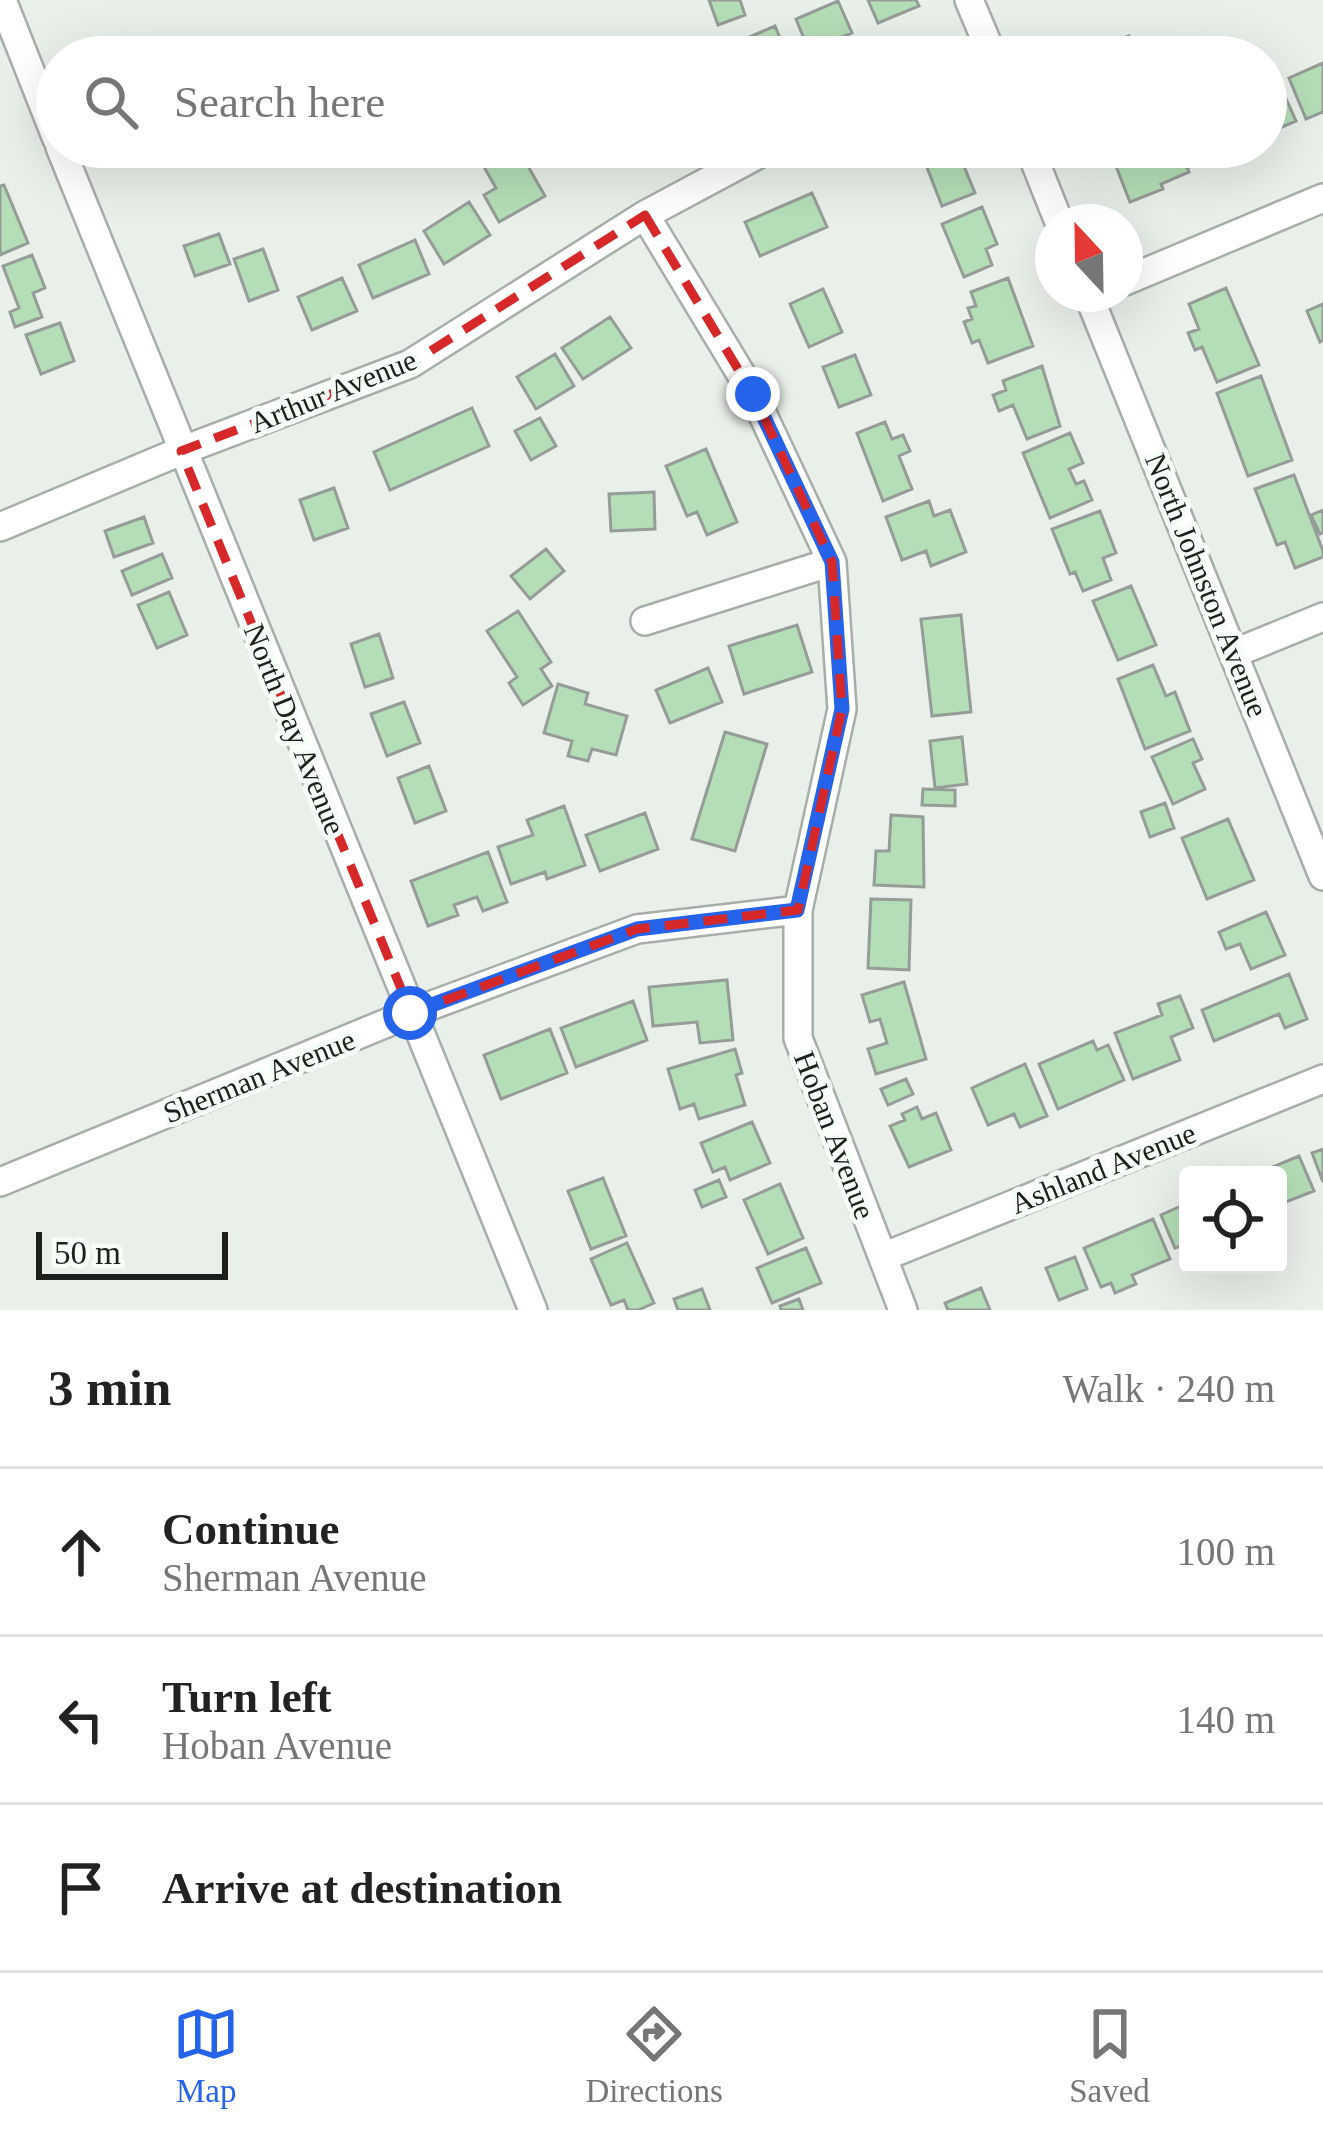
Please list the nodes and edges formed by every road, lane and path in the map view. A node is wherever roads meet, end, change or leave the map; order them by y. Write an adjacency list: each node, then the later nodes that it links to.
1 (2, 0): 4 (street, North Day Avenue)
2 (969, 0): 3 (street)
3 (980, 36)
4 (36, 85)
5 (69, 168): 13 (street, North Day Avenue)
6 (733, 168): 10 (street, Arthur Avenue)
7 (1037, 168): 9 (street)
8 (1323, 198): 11 (street)
9 (1052, 204)
10 (645, 215): 13 (street, Arthur Avenue); 15 (street, Hoban Avenue)
11 (1143, 273)
12 (1097, 312): 18 (street, North Johnston Avenue)
13 (182, 452): 14 (street, Arthur Avenue); 21 (street, North Day Avenue)
14 (0, 527)
15 (832, 562): 17 (street); 20 (street, Hoban Avenue)
16 (1323, 617): 18 (street)
17 (645, 621)
18 (1235, 653): 19 (street, North Johnston Avenue)
19 (1323, 876)
20 (797, 910): 21 (street, Sherman Avenue); 24 (street, Hoban Avenue)
21 (410, 1013): 23 (street, Sherman Avenue); 25 (street, North Day Avenue)
22 (1323, 1079): 24 (street, Ashland Avenue)
23 (0, 1182)
24 (883, 1257): 26 (street, Hoban Avenue)
25 (533, 1310)
26 (903, 1310)

